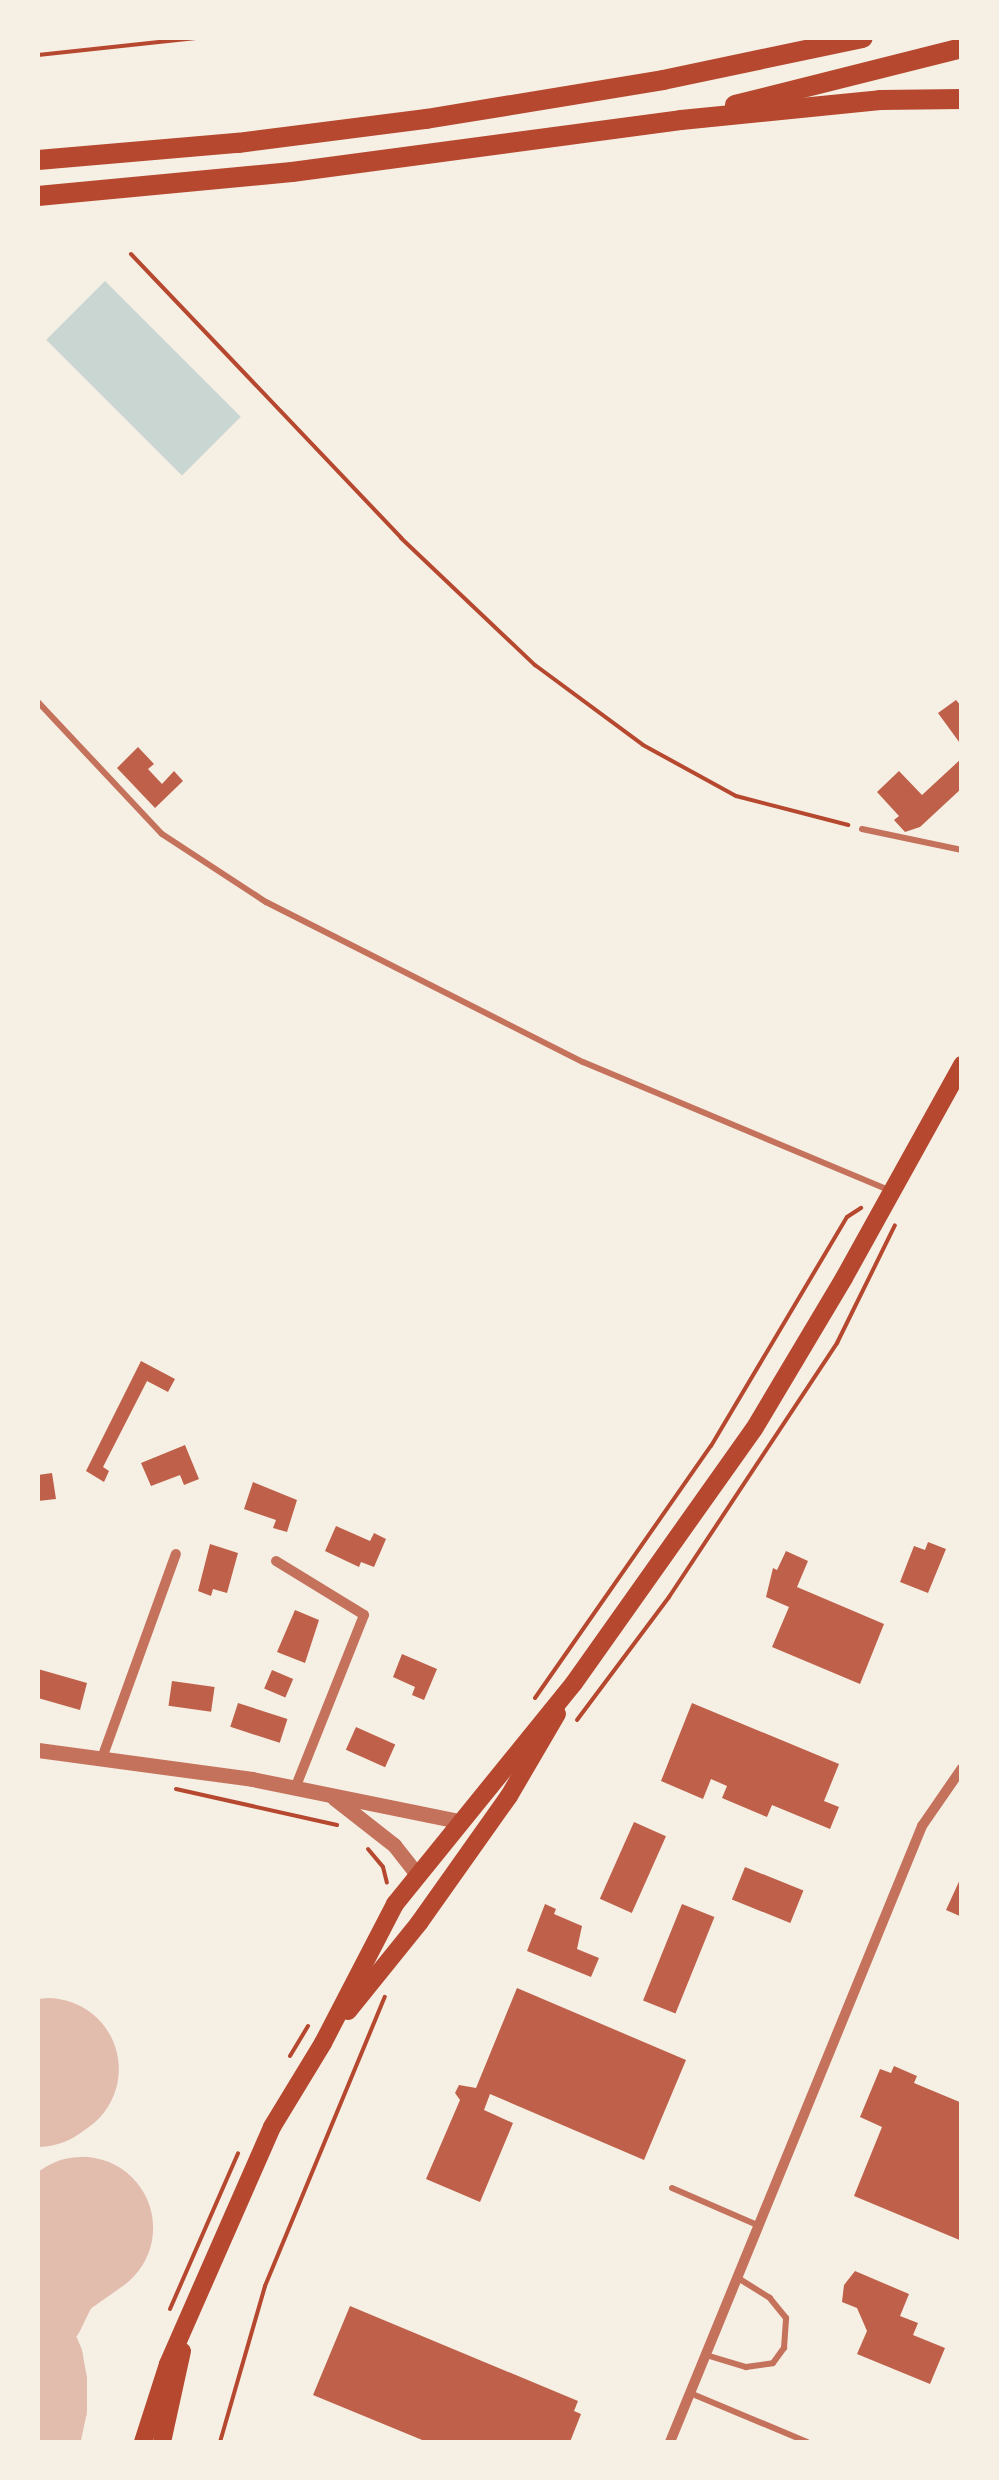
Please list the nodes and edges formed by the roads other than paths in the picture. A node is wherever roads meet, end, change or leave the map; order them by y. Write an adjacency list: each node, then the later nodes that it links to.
1 (848, 38): 3 (highway)
2 (863, 38): 3 (highway)
3 (818, 48): 7 (highway)
4 (962, 48): 6 (highway)
5 (962, 99): 6 (highway)
6 (680, 120): 8 (highway)
7 (38, 160)
8 (38, 196)
9 (38, 702): 13 (lane)
10 (862, 829): 11 (lane)
11 (962, 850)
12 (962, 1065): 13 (main road)
13 (887, 1200): 16 (main road)
14 (176, 1554): 18 (street)
15 (276, 1562): 20 (street)
16 (574, 1683): 22 (main road); 24 (main road)
17 (38, 1750): 18 (street)
18 (102, 1758): 20 (street)
19 (962, 1768): 27 (street)
20 (295, 1788): 21 (street)
21 (331, 1796): 22 (street); 23 (street)
22 (458, 1821): 23 (main road); 24 (main road)
23 (418, 1876): 25 (main road)
24 (429, 1908): 25 (main road)
25 (322, 2042): 29 (main road)
26 (672, 2188): 27 (lane)
27 (758, 2226): 28 (street)
28 (738, 2278): 30 (street); 30 (lane)
29 (188, 2326): 32 (main road); 33 (main road)
30 (706, 2355): 31 (street)
31 (690, 2393): 34 (street); 35 (lane)
32 (144, 2442)
33 (162, 2442)
34 (670, 2442)
35 (807, 2442)

